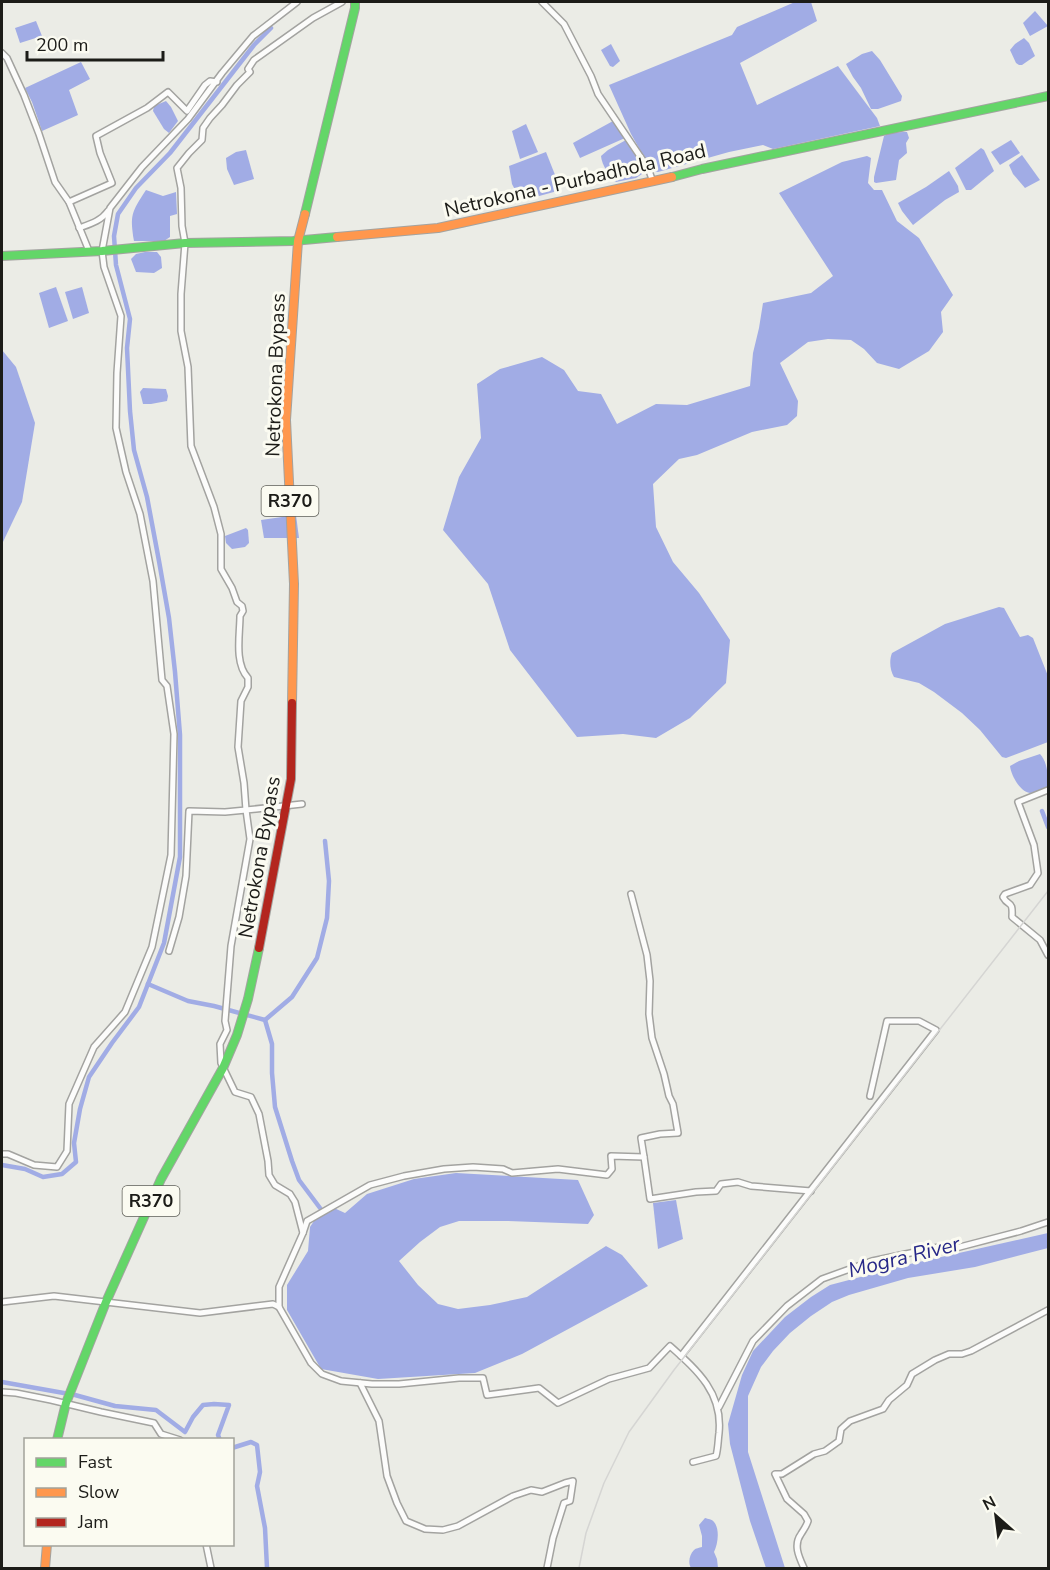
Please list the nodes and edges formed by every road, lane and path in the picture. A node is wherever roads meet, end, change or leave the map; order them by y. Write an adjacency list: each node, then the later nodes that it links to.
1 (297, 2): 6 (street)
2 (342, 2): 13 (street)
3 (356, 2): 12 (main road, Netrokona Bypass / R370)
4 (542, 2): 8 (street)
5 (2, 53): 9 (street)
6 (217, 82): 9 (street); 10 (street)
7 (1048, 96): 8 (main road, Netrokona - Purbadhola Road)
8 (653, 182): 12 (main road, Netrokona - Purbadhola Road)
9 (69, 202): 11 (street)
10 (110, 208): 11 (street); 14 (street)
11 (79, 228): 15 (street)
12 (298, 241): 13 (main road, Netrokona - Purbadhola Road); 23 (main road, Netrokona Bypass / R370)
13 (185, 243): 14 (main road, Netrokona - Purbadhola Road); 19 (street)
14 (103, 250): 15 (main road, Netrokona - Purbadhola Road); 25 (street)
15 (89, 251): 16 (main road, Netrokona - Purbadhola Road)
16 (2, 256)
17 (1048, 790): 22 (street)
18 (302, 804): 19 (street)
19 (246, 810): 21 (street); 23 (street)
20 (631, 894): 26 (street)
21 (169, 951)
22 (1048, 956)
23 (223, 1068): 29 (street); 31 (main road, R370)
24 (870, 1096): 27 (street)
25 (2, 1154)
26 (644, 1157): 27 (street); 29 (street)
27 (811, 1191): 34 (street)
28 (1048, 1222): 38 (street)
29 (303, 1233): 32 (street)
30 (2, 1302): 31 (street)
31 (106, 1302): 32 (street); 37 (main road, R370)
32 (279, 1307): 35 (street)
33 (1048, 1310): 47 (street)
34 (681, 1356): 35 (street); 38 (street)
35 (360, 1383): 46 (street)
36 (2, 1392): 37 (street)
37 (66, 1403): 39 (main road); 40 (street)
38 (719, 1407): 41 (street)
39 (57, 1438)
40 (174, 1438)
41 (693, 1462)
42 (47, 1546): 44 (main road)
43 (206, 1546): 45 (street)
44 (45, 1569)
45 (211, 1569)
46 (548, 1569)
47 (804, 1569)

